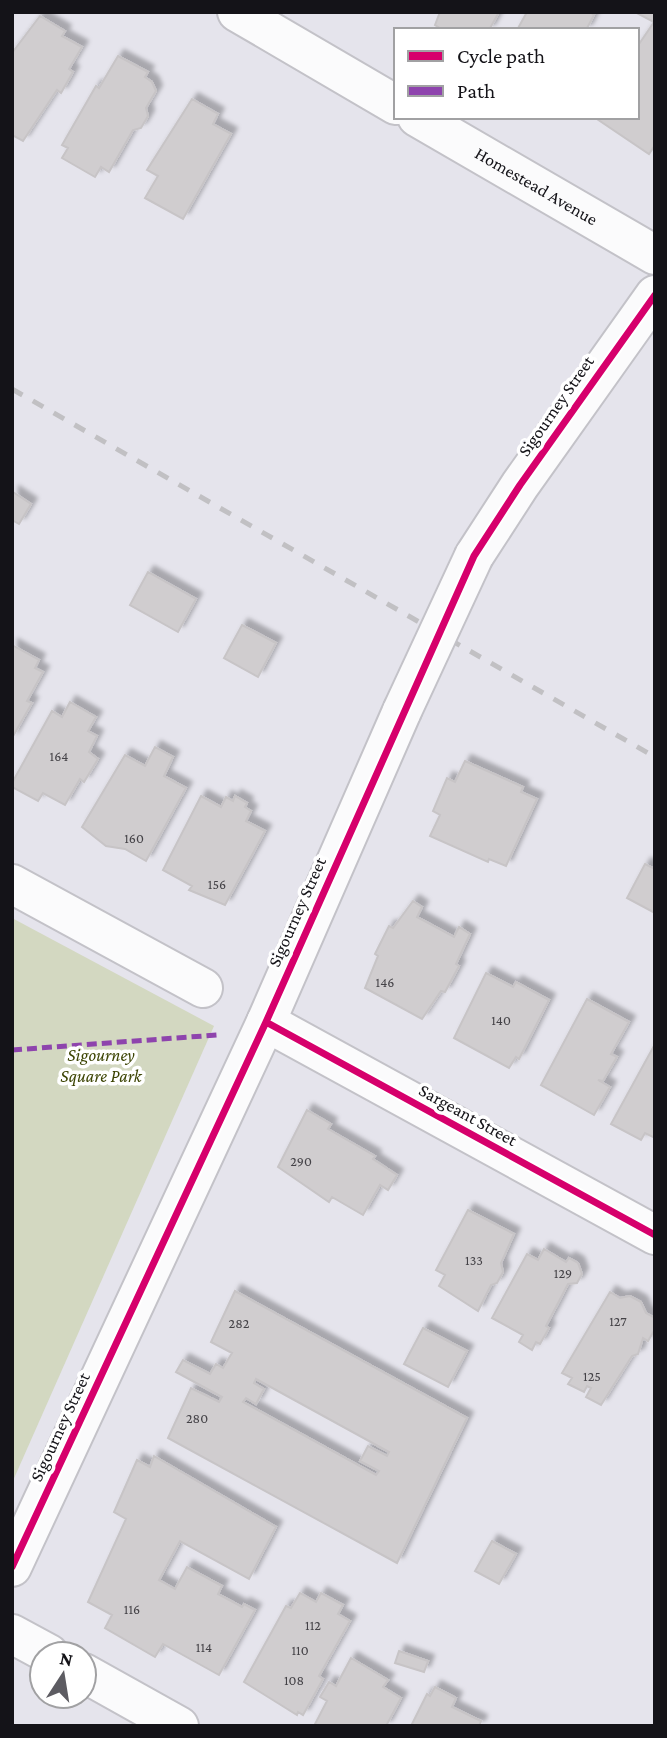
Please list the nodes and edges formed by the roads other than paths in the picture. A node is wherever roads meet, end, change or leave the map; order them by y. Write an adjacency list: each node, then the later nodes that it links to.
1 (236, 12): 2 (main road)
2 (394, 104)
3 (420, 119): 4 (main road, Homestead Avenue)
4 (655, 255)
5 (655, 295): 8 (main road, Sigourney Street, bridge)
6 (12, 884): 7 (main road)
7 (203, 988)
8 (266, 1022): 9 (main road, Sargeant Street); 10 (main road, Sigourney Street)
9 (655, 1235)
10 (12, 1567)
11 (12, 1634): 12 (main road)
12 (28, 1643)
13 (98, 1681): 14 (main road)
14 (179, 1726)

